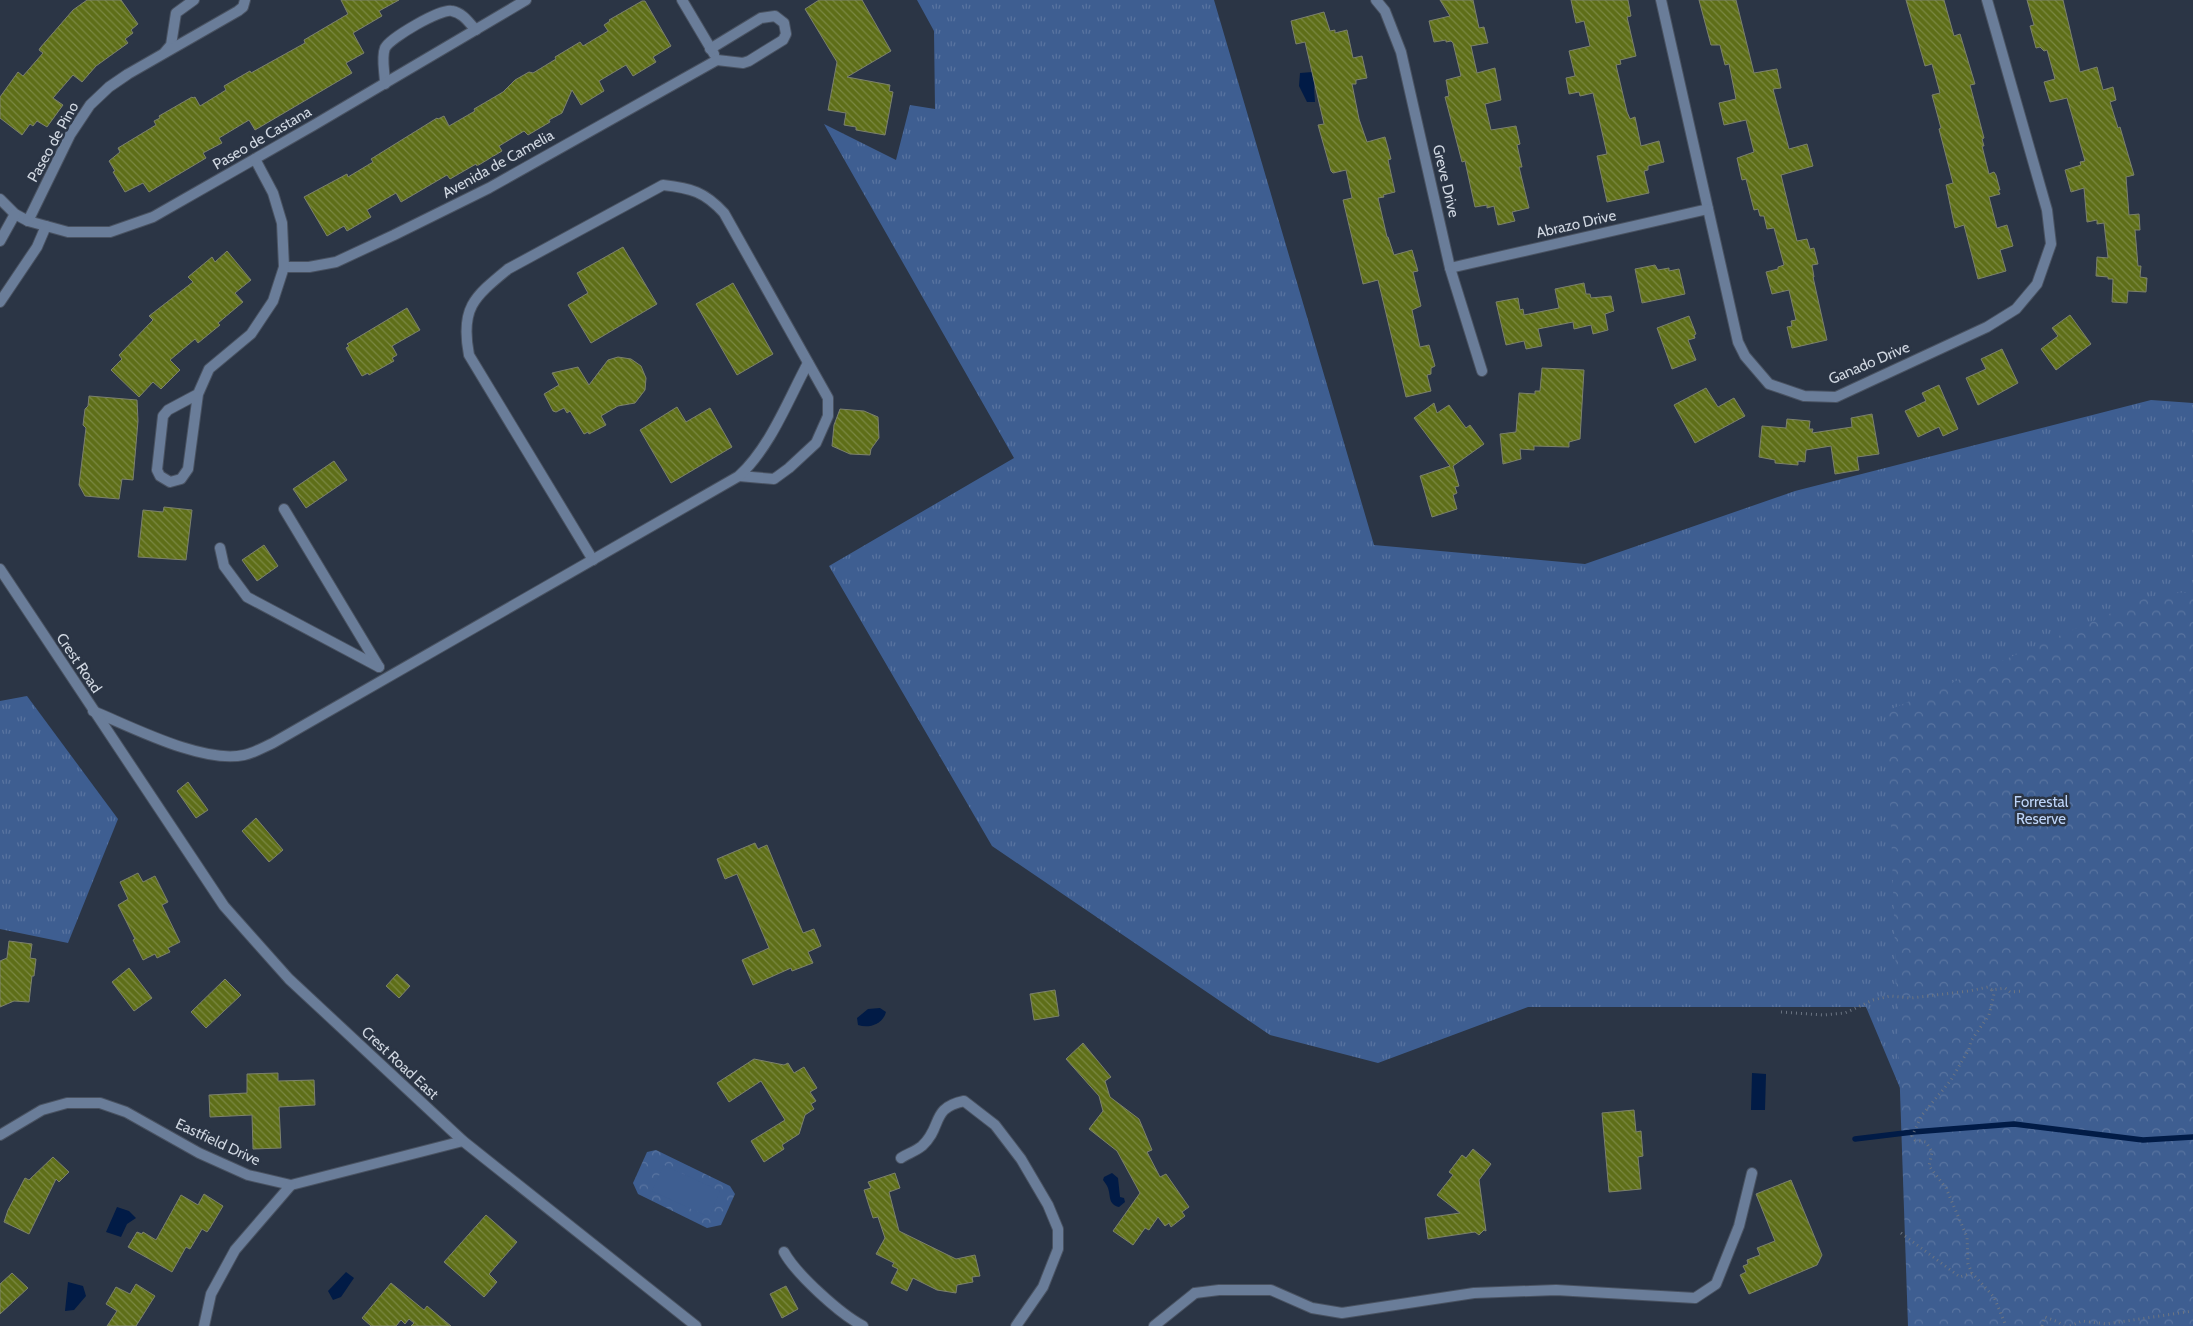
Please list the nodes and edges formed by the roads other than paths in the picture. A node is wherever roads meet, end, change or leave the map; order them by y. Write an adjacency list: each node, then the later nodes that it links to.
1 (194, 0): 10 (street)
2 (245, 0): 10 (street, Paseo de Pino)
3 (526, 0): 8 (street, Paseo de Castana)
4 (682, 0): 9 (street)
5 (1376, 0): 21 (street, Greve Drive)
6 (1662, 0): 15 (street, Ganado Drive)
7 (1986, 0): 15 (street, Ganado Drive)
8 (476, 30): 12 (street, Paseo de Castana); 12 (street)
9 (710, 49): 11 (street); 11 (street)
10 (165, 53): 17 (street, Paseo de Pino)
11 (717, 60): 20 (street, Avenida de Camelia)
12 (385, 84): 13 (street, Paseo de Castana)
13 (255, 158): 18 (street, Paseo de Castana); 20 (street)
14 (0, 199): 16 (street, Paseo de Castana)
15 (1708, 209): 21 (street, Abrazo Drive)
16 (16, 214): 17 (street, Paseo de Castana); 19 (street)
17 (28, 221): 18 (street, Paseo de Castana)
18 (46, 226): 22 (street)
19 (0, 241)
20 (284, 268): 25 (street)
21 (1450, 268): 24 (street, Greve Drive)
22 (0, 302)
23 (808, 362): 26 (street); 26 (street); 29 (street)
24 (1482, 371)
25 (198, 394): 25 (street)
26 (739, 476): 29 (street)
27 (284, 509): 31 (street)
28 (220, 548): 31 (street)
29 (593, 560): 32 (street)
30 (0, 570): 33 (street, Crest Road)
31 (379, 667): 32 (street)
32 (386, 678): 33 (street)
33 (93, 711): 34 (street, Crest Road)
34 (135, 772): 36 (street, Crest Road East)
35 (0, 1135): 39 (street, Eastfield Drive)
36 (463, 1141): 39 (street, Eastfield Drive); 42 (street, Crest Road East)
37 (901, 1158): 44 (street)
38 (1752, 1173): 45 (street)
39 (291, 1185): 41 (street)
40 (784, 1252): 43 (street)
41 (204, 1326)
42 (696, 1326)
43 (863, 1326)
44 (1016, 1326)
45 (1154, 1326)

